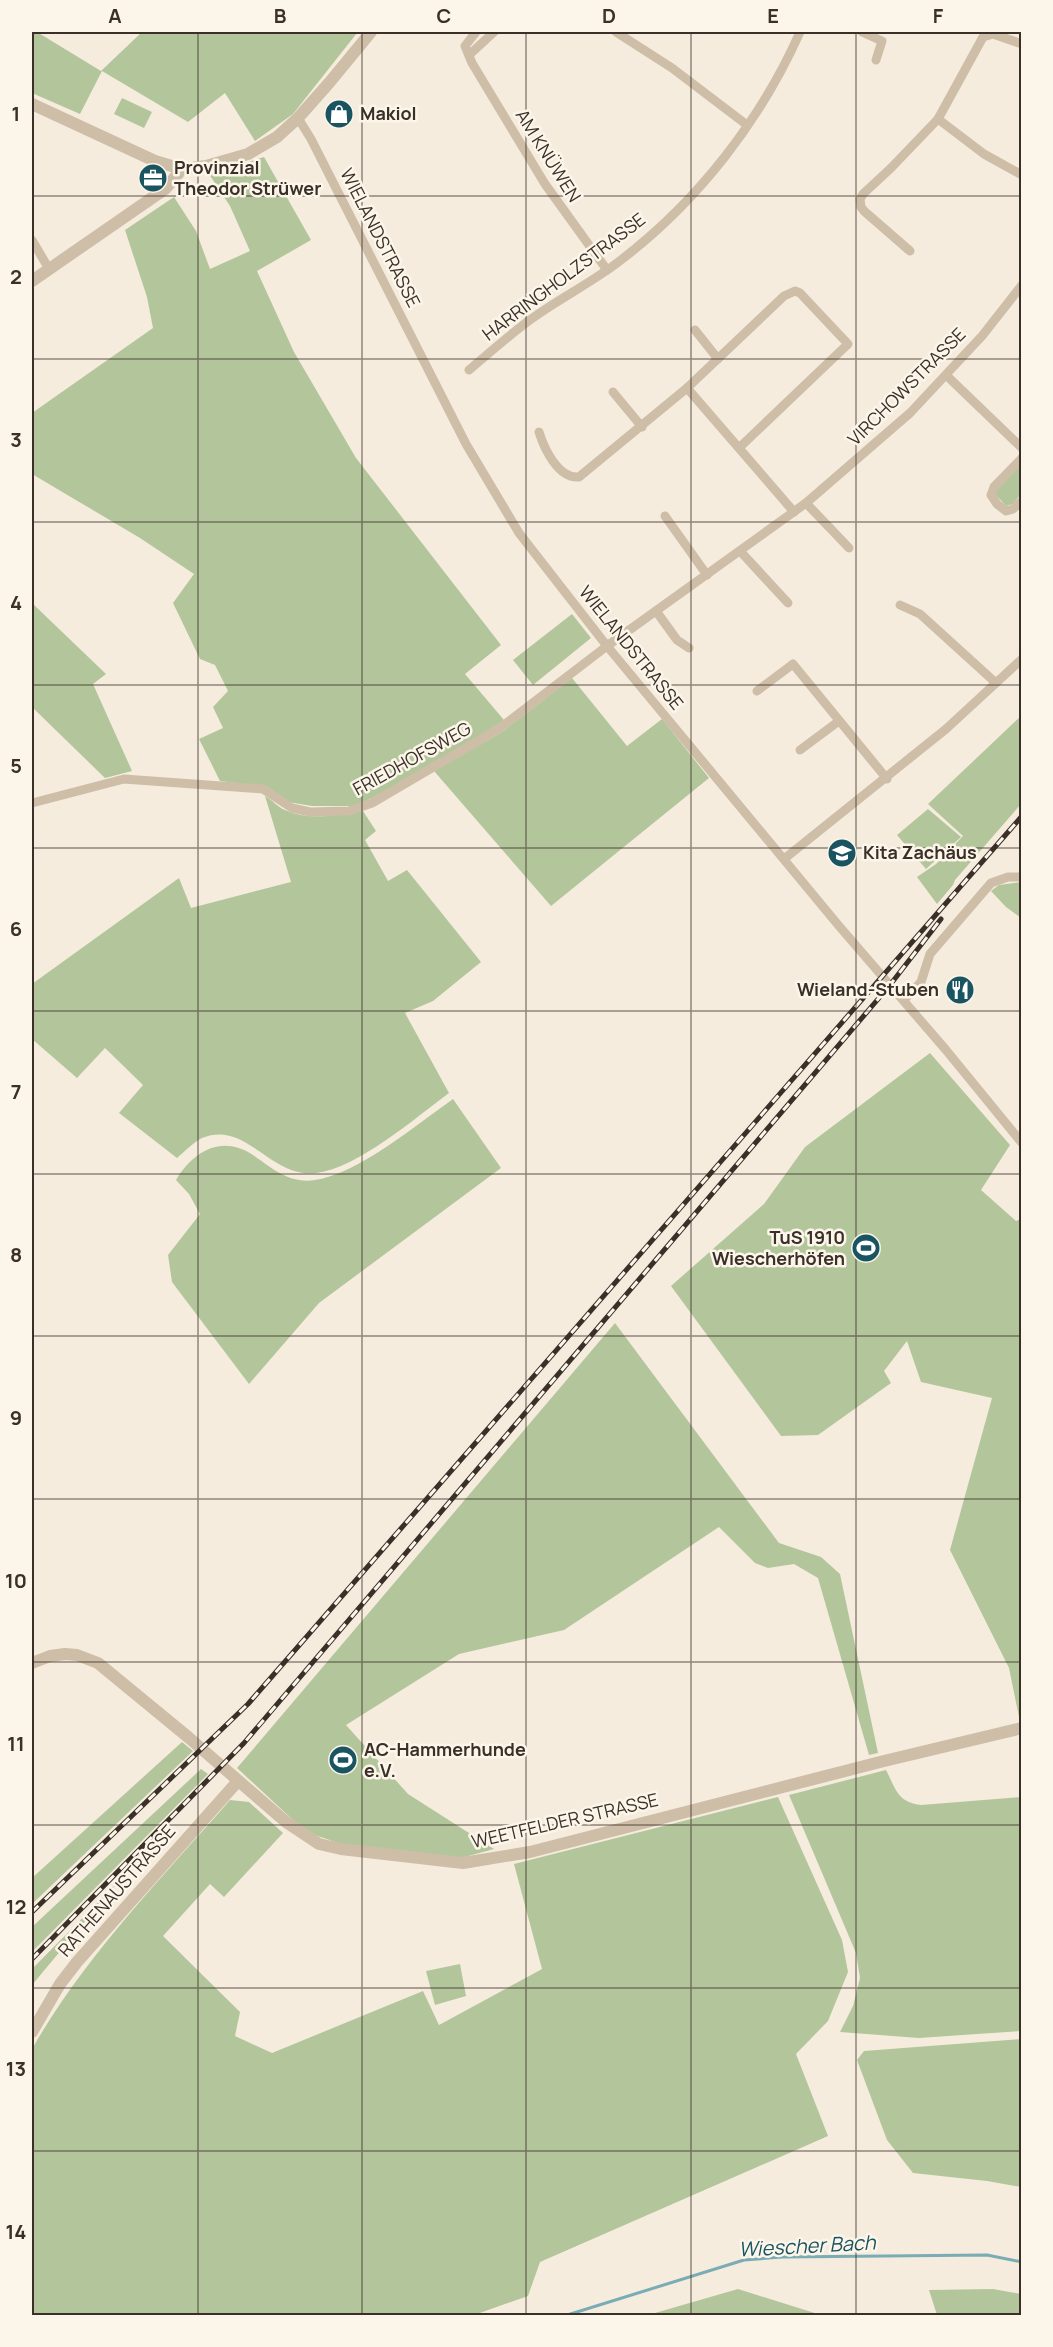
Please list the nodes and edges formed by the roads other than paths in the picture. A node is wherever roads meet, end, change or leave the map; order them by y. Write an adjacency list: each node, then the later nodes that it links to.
1 (371, 32): 13 (street)
2 (476, 32): 10 (street)
3 (494, 32): 10 (street)
4 (616, 32): 15 (street)
5 (800, 32): 15 (street, HARRINGHOLZSTRASSE)
6 (862, 32): 8 (street)
7 (887, 32): 8 (street)
8 (882, 41): 11 (street)
9 (1022, 44): 14 (street)
10 (469, 55): 21 (street, AM KNÜWEN)
11 (876, 60)
12 (32, 104): 16 (street)
13 (298, 118): 16 (street); 45 (street, WIELANDSTRASSE)
14 (938, 119): 17 (street); 19 (street)
15 (747, 125): 21 (street, HARRINGHOLZSTRASSE)
16 (182, 169): 20 (street)
17 (1022, 176)
18 (32, 240): 20 (street)
19 (910, 251)
20 (49, 269): 22 (street)
21 (607, 270): 26 (street, HARRINGHOLZSTRASSE)
22 (32, 281)
23 (1022, 285): 27 (street, VIRCHOWSTRASSE)
24 (695, 330): 25 (street)
25 (718, 359): 28 (street); 32 (street)
26 (469, 370)
27 (946, 375): 33 (street); 36 (street, VIRCHOWSTRASSE)
28 (687, 388): 30 (street); 32 (street)
29 (613, 392): 30 (street)
30 (642, 427): 31 (street)
31 (539, 432)
32 (740, 447): 37 (street)
33 (1022, 448)
34 (1022, 458): 35 (street)
35 (1022, 501)
36 (806, 502): 37 (street, VIRCHOWSTRASSE); 39 (street)
37 (794, 512): 40 (street, VIRCHOWSTRASSE)
38 (665, 516): 41 (street)
39 (849, 548)
40 (740, 551): 41 (street, VIRCHOWSTRASSE); 42 (street)
41 (707, 575): 44 (street, VIRCHOWSTRASSE)
42 (788, 603)
43 (900, 605): 48 (street)
44 (656, 611): 45 (street, VIRCHOWSTRASSE); 46 (street)
45 (607, 646): 53 (street, FRIEDHOFSWEG); 54 (street, WIELANDSTRASSE)
46 (689, 648)
47 (1022, 659): 48 (street)
48 (996, 683): 52 (street)
49 (757, 692): 50 (street)
50 (839, 721): 51 (street); 52 (street)
51 (800, 750)
52 (886, 778): 54 (street)
53 (32, 803)
54 (784, 859): 56 (street, WIELANDSTRASSE)
55 (1022, 877): 56 (street)
56 (904, 1000): 57 (street, WIELANDSTRASSE)
57 (1022, 1143)
58 (32, 1663): 60 (street, WEETFELDER STRASSE)
59 (1022, 1728): 60 (street, WEETFELDER STRASSE)
60 (238, 1781): 61 (street, RATHENAUSTRASSE)
61 (32, 2032)

